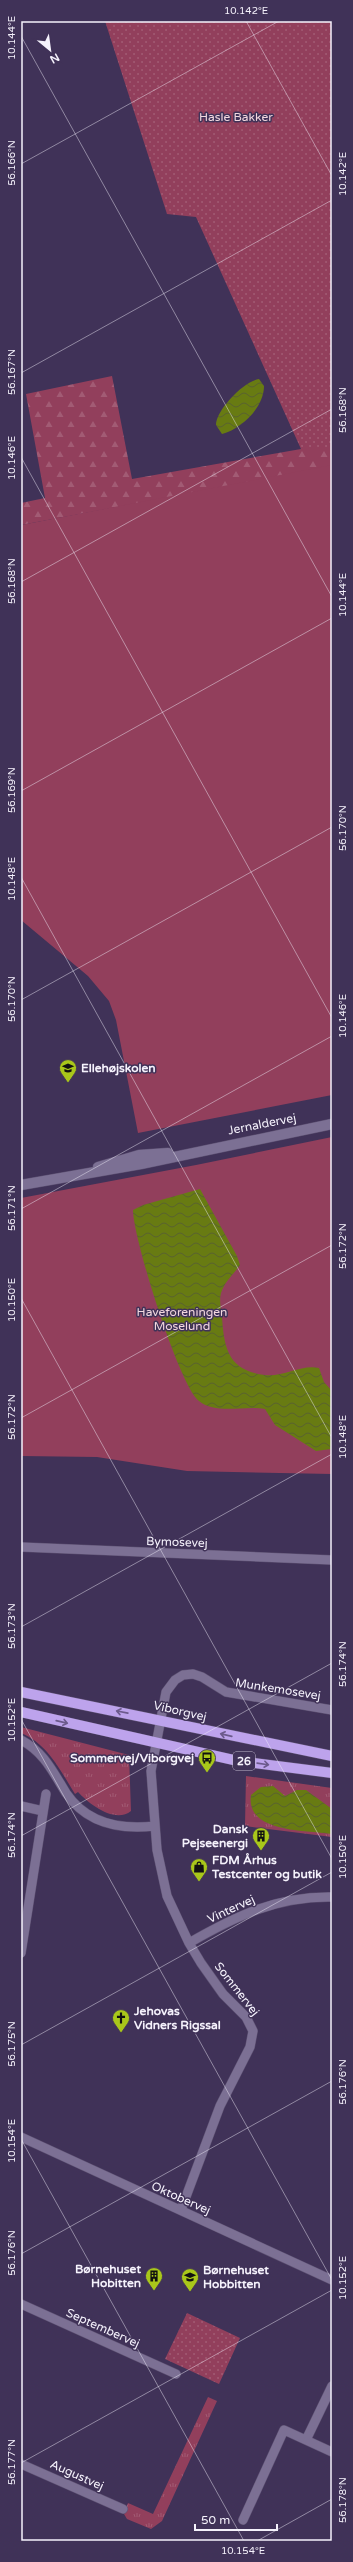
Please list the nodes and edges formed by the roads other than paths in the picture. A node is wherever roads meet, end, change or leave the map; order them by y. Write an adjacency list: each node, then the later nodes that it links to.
1 (332, 1124): 2 (street, Jernaldervej)
2 (21, 1185)
3 (21, 1547): 4 (street, Bymosevej)
4 (332, 1560)
5 (21, 1692): 8 (main road, Viborgvej / 26, one-way to 5)
6 (332, 1710): 8 (street, Munkemosevej)
7 (21, 1712): 10 (main road, 26, one-way to 10)
8 (160, 1720): 10 (street, Munkemosevej); 11 (main road, Viborgvej / 26, one-way to 8)
9 (21, 1740): 16 (street)
10 (157, 1743): 12 (main road, 26, one-way to 12); 16 (street, Sommervej)
11 (332, 1756)
12 (332, 1773)
13 (46, 1794): 15 (street)
14 (21, 1806): 15 (street)
15 (43, 1811): 19 (street)
16 (155, 1826): 18 (street, Sommervej)
17 (332, 1897): 18 (street, Vintervej)
18 (189, 1943): 21 (street, Sommervej)
19 (21, 1953)
20 (21, 2137): 21 (street, Oktobervej)
21 (181, 2210): 22 (street, Oktobervej)
22 (332, 2280)
23 (21, 2304): 24 (street, Septembervej)
24 (176, 2374)
25 (332, 2386): 26 (street)
26 (306, 2440): 27 (street); 30 (street)
27 (332, 2452)
28 (21, 2464): 29 (street, Augustvej)
29 (123, 2509)
30 (243, 2520)

